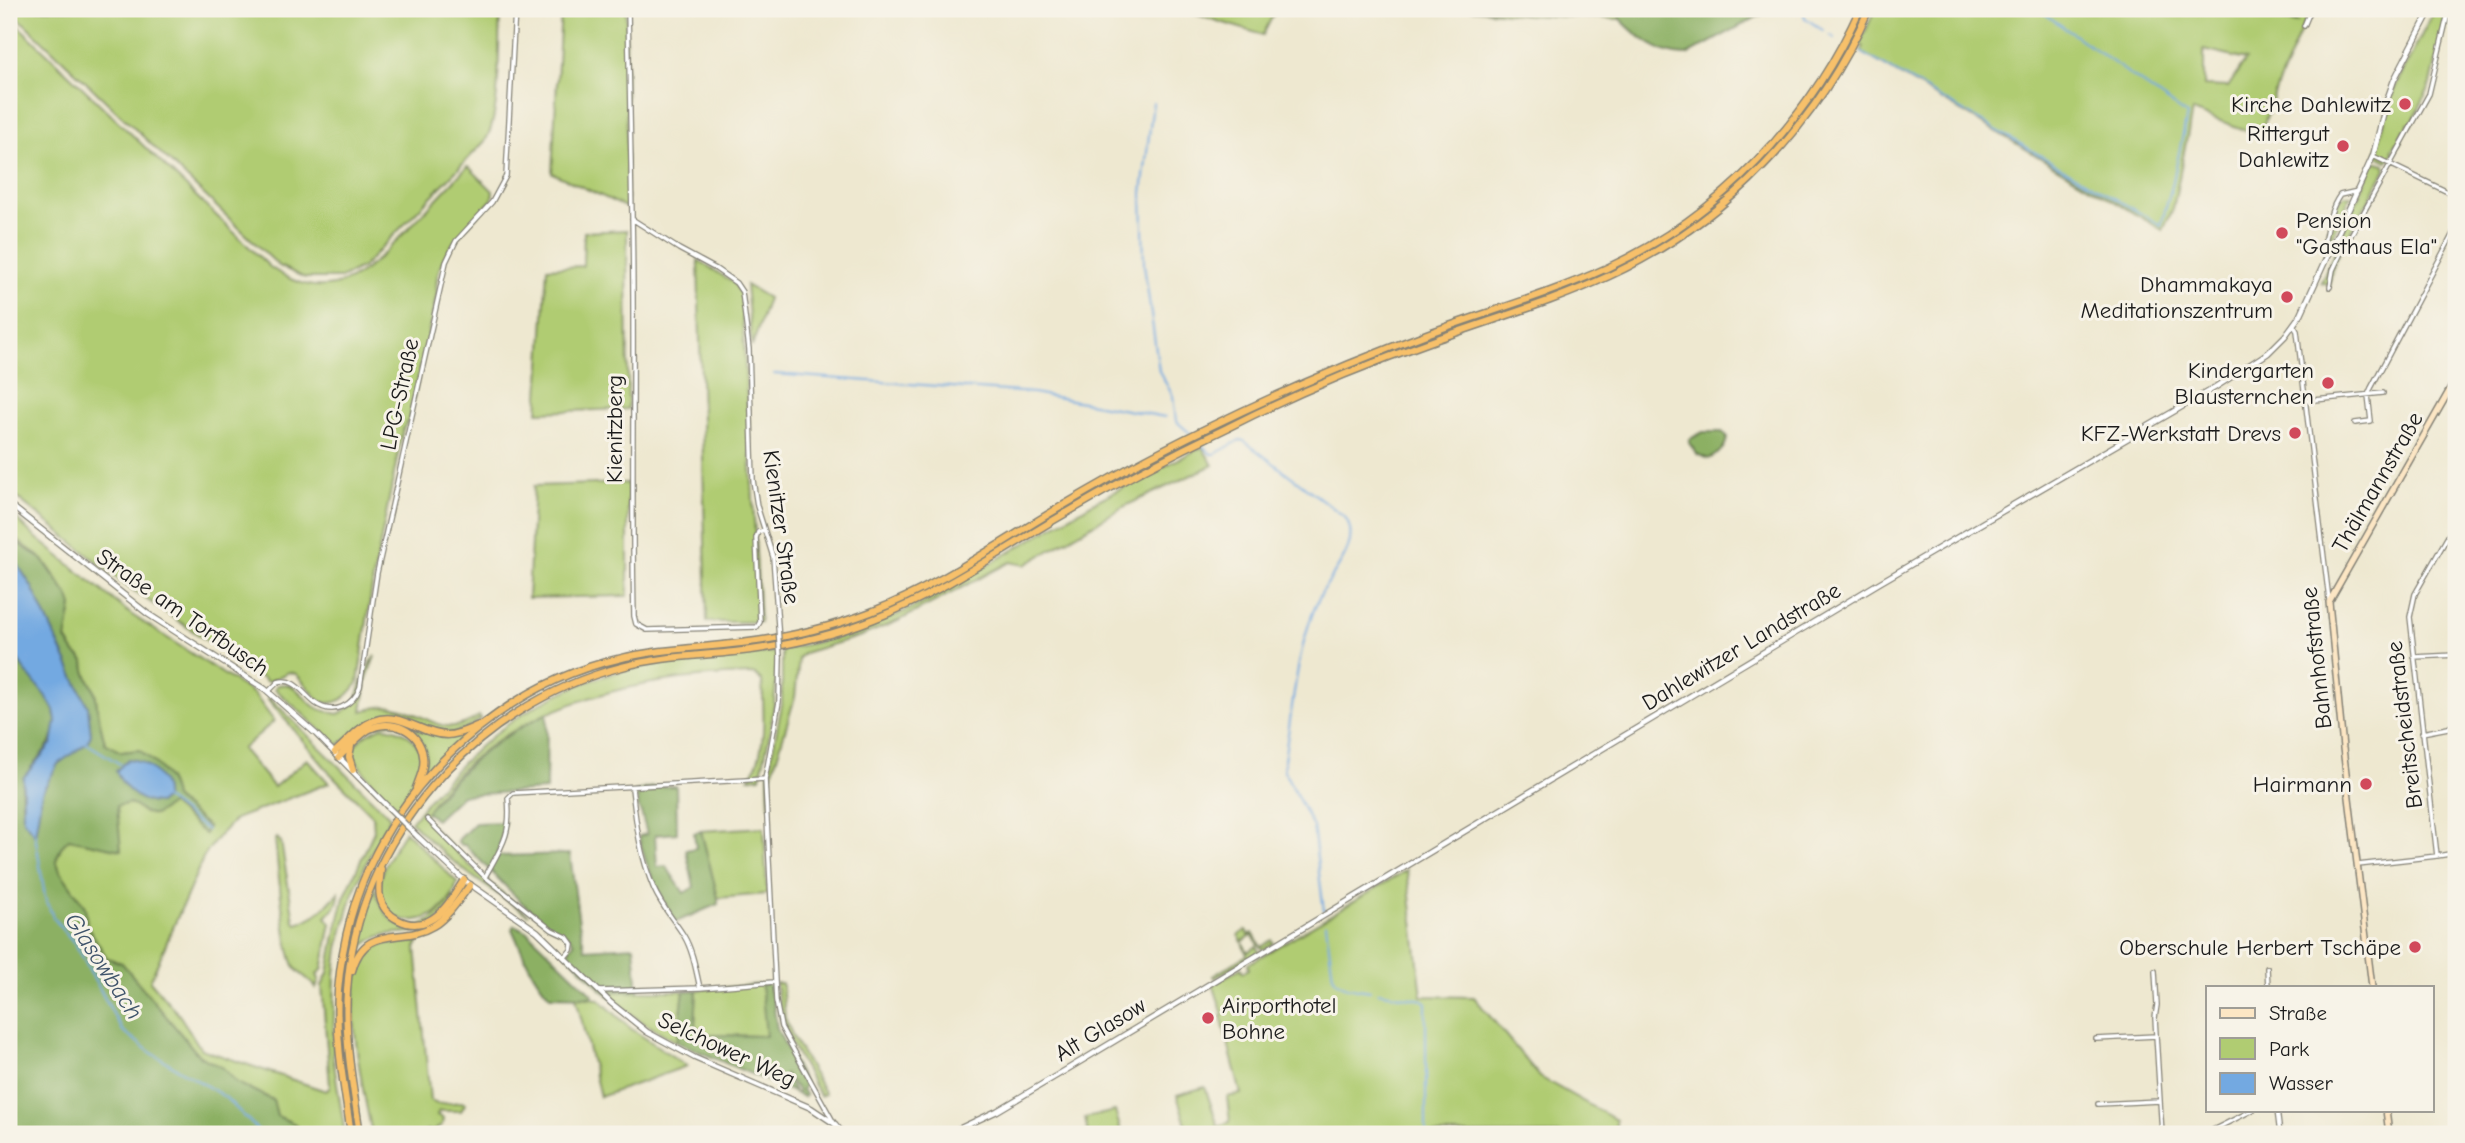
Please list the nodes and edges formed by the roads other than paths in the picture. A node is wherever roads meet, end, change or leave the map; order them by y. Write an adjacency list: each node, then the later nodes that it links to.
1 (515, 9): 31 (street, LPG-Straße)
2 (628, 9): 15 (street, Kienitzberg)
3 (1860, 9): 32 (highway)
4 (1869, 9): 45 (highway)
5 (2311, 9): 10 (street)
6 (2371, 9): 9 (street)
7 (2431, 9): 11 (street, Dahlewitzer Landstraße)
8 (2449, 9): 12 (street)
9 (2378, 13)
10 (2304, 26)
11 (2373, 156): 12 (street); 13 (street, Dahlewitzer Landstraße)
12 (2391, 164): 14 (street); 18 (street)
13 (2358, 191): 17 (street, Dahlewitzer Landstraße); 17 (street)
14 (2456, 196)
15 (632, 219): 27 (street, Kienitzer Straße); 27 (street, Kienitzberg)
16 (2456, 228): 22 (street)
17 (2332, 250): 19 (street, Dahlewitzer Landstraße)
18 (2330, 287)
19 (2294, 326): 23 (street, Bahnhofstraße); 49 (street, Dahlewitzer Landstraße)
20 (2456, 379): 28 (main road, Thälmannstraße)
21 (2383, 393): 22 (street)
22 (2368, 395): 23 (street); 24 (street)
23 (2305, 401): 28 (street, Bahnhofstraße)
24 (2355, 423)
25 (9, 504): 31 (street, Straße am Torfbusch)
26 (2456, 522): 30 (street, Breitscheidstraße)
27 (764, 530): 38 (street, Kienitzer Straße, bridge)
28 (2329, 602): 46 (main road, Bahnhofstraße)
29 (2456, 654): 30 (street)
30 (2414, 657): 34 (street, Breitscheidstraße)
31 (268, 692): 36 (street, Straße am Torfbusch)
32 (490, 720): 36 (highway); 40 (highway)
33 (2456, 723): 34 (street)
34 (2422, 733): 44 (street, Breitscheidstraße)
35 (351, 745): 36 (highway); 37 (highway); 40 (highway)
36 (337, 755): 37 (street, Straße am Torfbusch)
37 (353, 770): 41 (street, Straße am Torfbusch)
38 (765, 779): 39 (street); 53 (street, Kienitzer Straße)
39 (632, 788): 47 (street); 56 (street, Selchower Weg)
40 (412, 795): 69 (highway)
41 (386, 805): 48 (street, Selchower Weg, bridge)
42 (427, 818): 47 (street, Selchower Weg)
43 (2456, 853): 44 (street)
44 (2437, 856): 46 (street)
45 (382, 861): 48 (highway); 58 (highway)
46 (2358, 865): 55 (main road, Bahnhofstraße)
47 (485, 877): 50 (street, Selchower Weg)
48 (467, 882): 50 (street, Selchower Weg); 58 (highway)
49 (1268, 949): 72 (street, Alt Glasow)
50 (565, 957): 57 (street, Selchower Weg)
51 (2267, 968): 54 (street)
52 (2155, 971): 59 (street)
53 (774, 982): 56 (street, Selchower Weg); 61 (street, Kienitzer Straße)
54 (2268, 986)
55 (2372, 986)
56 (700, 988): 57 (street, Selchower Weg)
57 (599, 991): 64 (street, Selchower Weg)
58 (346, 993): 70 (highway)
59 (2156, 1036): 60 (street); 62 (street)
60 (2096, 1039)
61 (819, 1100): 64 (street); 68 (street, Kienitzer Straße)
62 (2160, 1101): 63 (street); 73 (street)
63 (2098, 1104)
64 (811, 1108): 68 (street, Selchower Weg)
65 (2249, 1112): 74 (street)
66 (2277, 1112): 75 (street)
67 (2386, 1112): 76 (main road)
68 (835, 1124): 71 (street, Selchower Weg)
69 (351, 1134)
70 (360, 1134)
71 (843, 1134)
72 (948, 1134)
73 (2162, 1134)
74 (2205, 1134)
75 (2280, 1134)
76 (2389, 1134)

